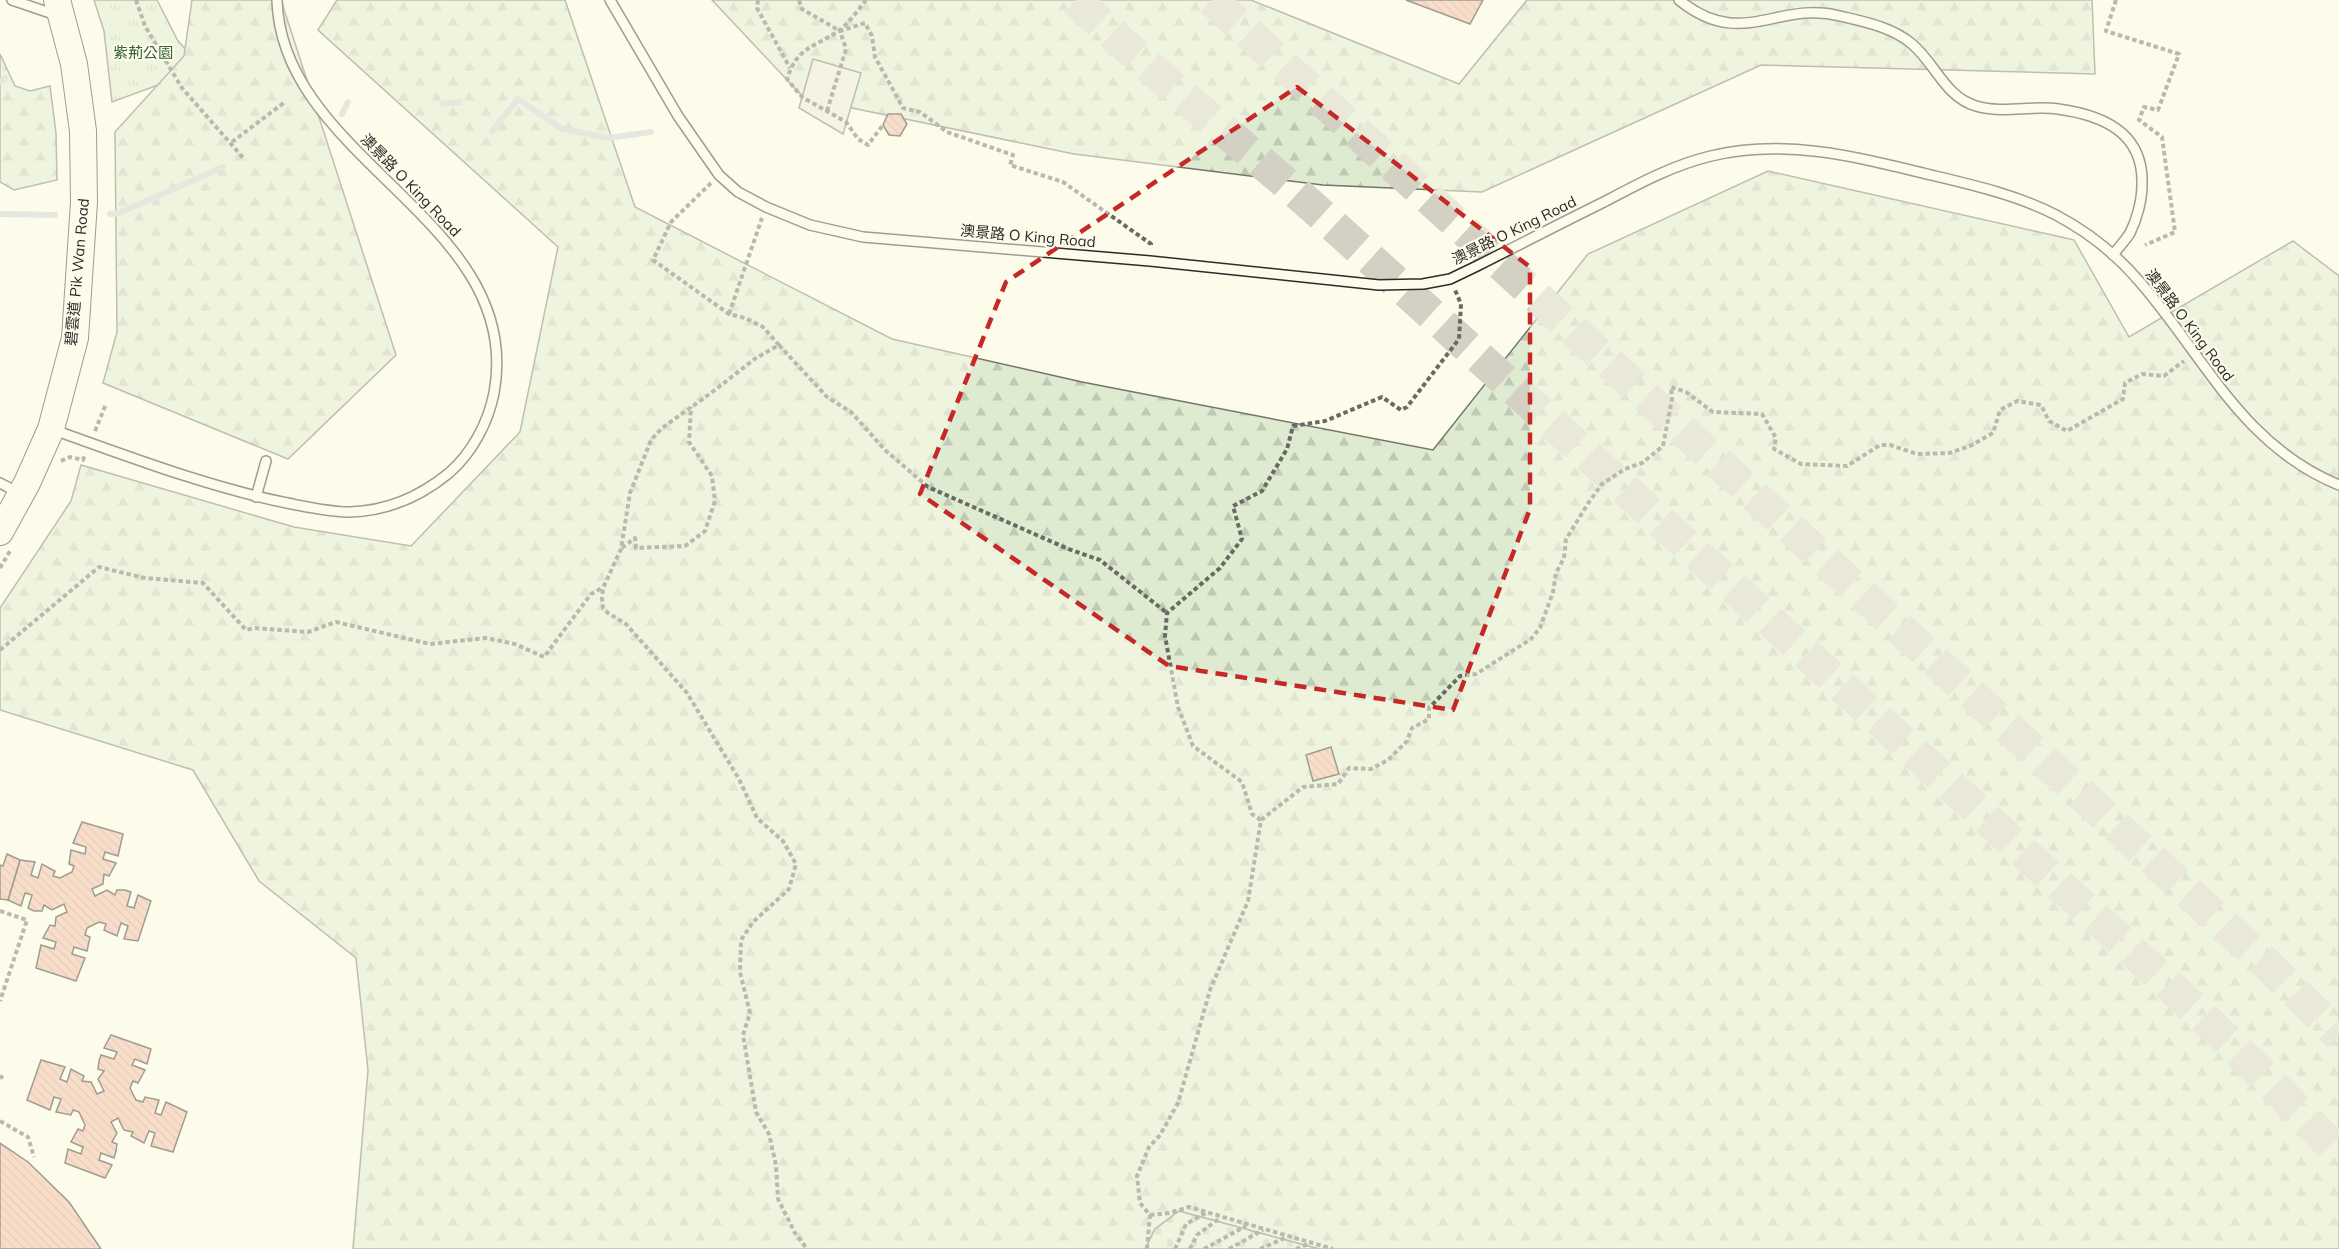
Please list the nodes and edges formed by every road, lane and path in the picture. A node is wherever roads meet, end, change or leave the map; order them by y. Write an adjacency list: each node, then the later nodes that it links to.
1 (136, 0): 17 (path)
2 (277, 0): 32 (lane, 澳景路 O King Road)
3 (610, 0): 18 (lane, 澳景路 O King Road)
4 (758, 0): 12 (path)
5 (799, 0): 11 (path)
6 (866, 0): 11 (path)
7 (1679, 0): 21 (lane)
8 (2115, 0): 20 (path)
9 (17, 1): 10 (lane)
10 (60, 9): 28 (main road, 碧雲道 Pik Wan Road)
11 (840, 31): 12 (path); 14 (path); 22 (path)
12 (790, 68): 14 (path)
13 (285, 102): 16 (path)
14 (827, 111): 15 (path)
15 (883, 125)
16 (232, 142)
17 (245, 160)
18 (719, 175): 19 (lane, 澳景路 O King Road); 24 (path)
19 (766, 207): 22 (lane, 澳景路 O King Road); 24 (path)
20 (2145, 245)
21 (2113, 255): 23 (lane, 澳景路 O King Road); 26 (lane, 澳景路 O King Road)
22 (1150, 261): 23 (lane, 澳景路 O King Road)
23 (1450, 279): 36 (path)
24 (729, 314): 25 (path)
25 (779, 345): 27 (path); 36 (path)
26 (2192, 352): 30 (lane, 澳景路 O King Road); 38 (path)
27 (691, 407): 34 (path); 34 (path)
28 (51, 429): 31 (main road, 碧雲道 Pik Wan Road); 32 (lane, 澳景路 O King Road)
29 (266, 461): 32 (lane)
30 (2339, 485)
31 (11, 489): 33 (main road, 碧雲道 Pik Wan Road)
32 (256, 497)
33 (0, 532)
34 (621, 549): 35 (path)
35 (603, 588): 37 (path); 50 (path)
36 (1167, 613): 38 (path)
37 (0, 650)
38 (1261, 820): 44 (path)
39 (0, 911): 40 (path)
40 (0, 1001)
41 (0, 1121): 42 (path)
42 (34, 1157)
43 (1206, 1213): 44 (path); 45 (path); 52 (path)
44 (1150, 1215): 51 (path)
45 (1221, 1218): 46 (path); 53 (path)
46 (1247, 1225): 47 (path); 54 (path)
47 (1264, 1230): 48 (path); 55 (path)
48 (1288, 1236): 49 (path); 56 (path)
49 (1311, 1242): 57 (path); 58 (path)
50 (807, 1249)
51 (1147, 1249)
52 (1175, 1249)
53 (1190, 1249)
54 (1204, 1249)
55 (1229, 1249)
56 (1260, 1249)
57 (1296, 1249)
58 (1333, 1249)

